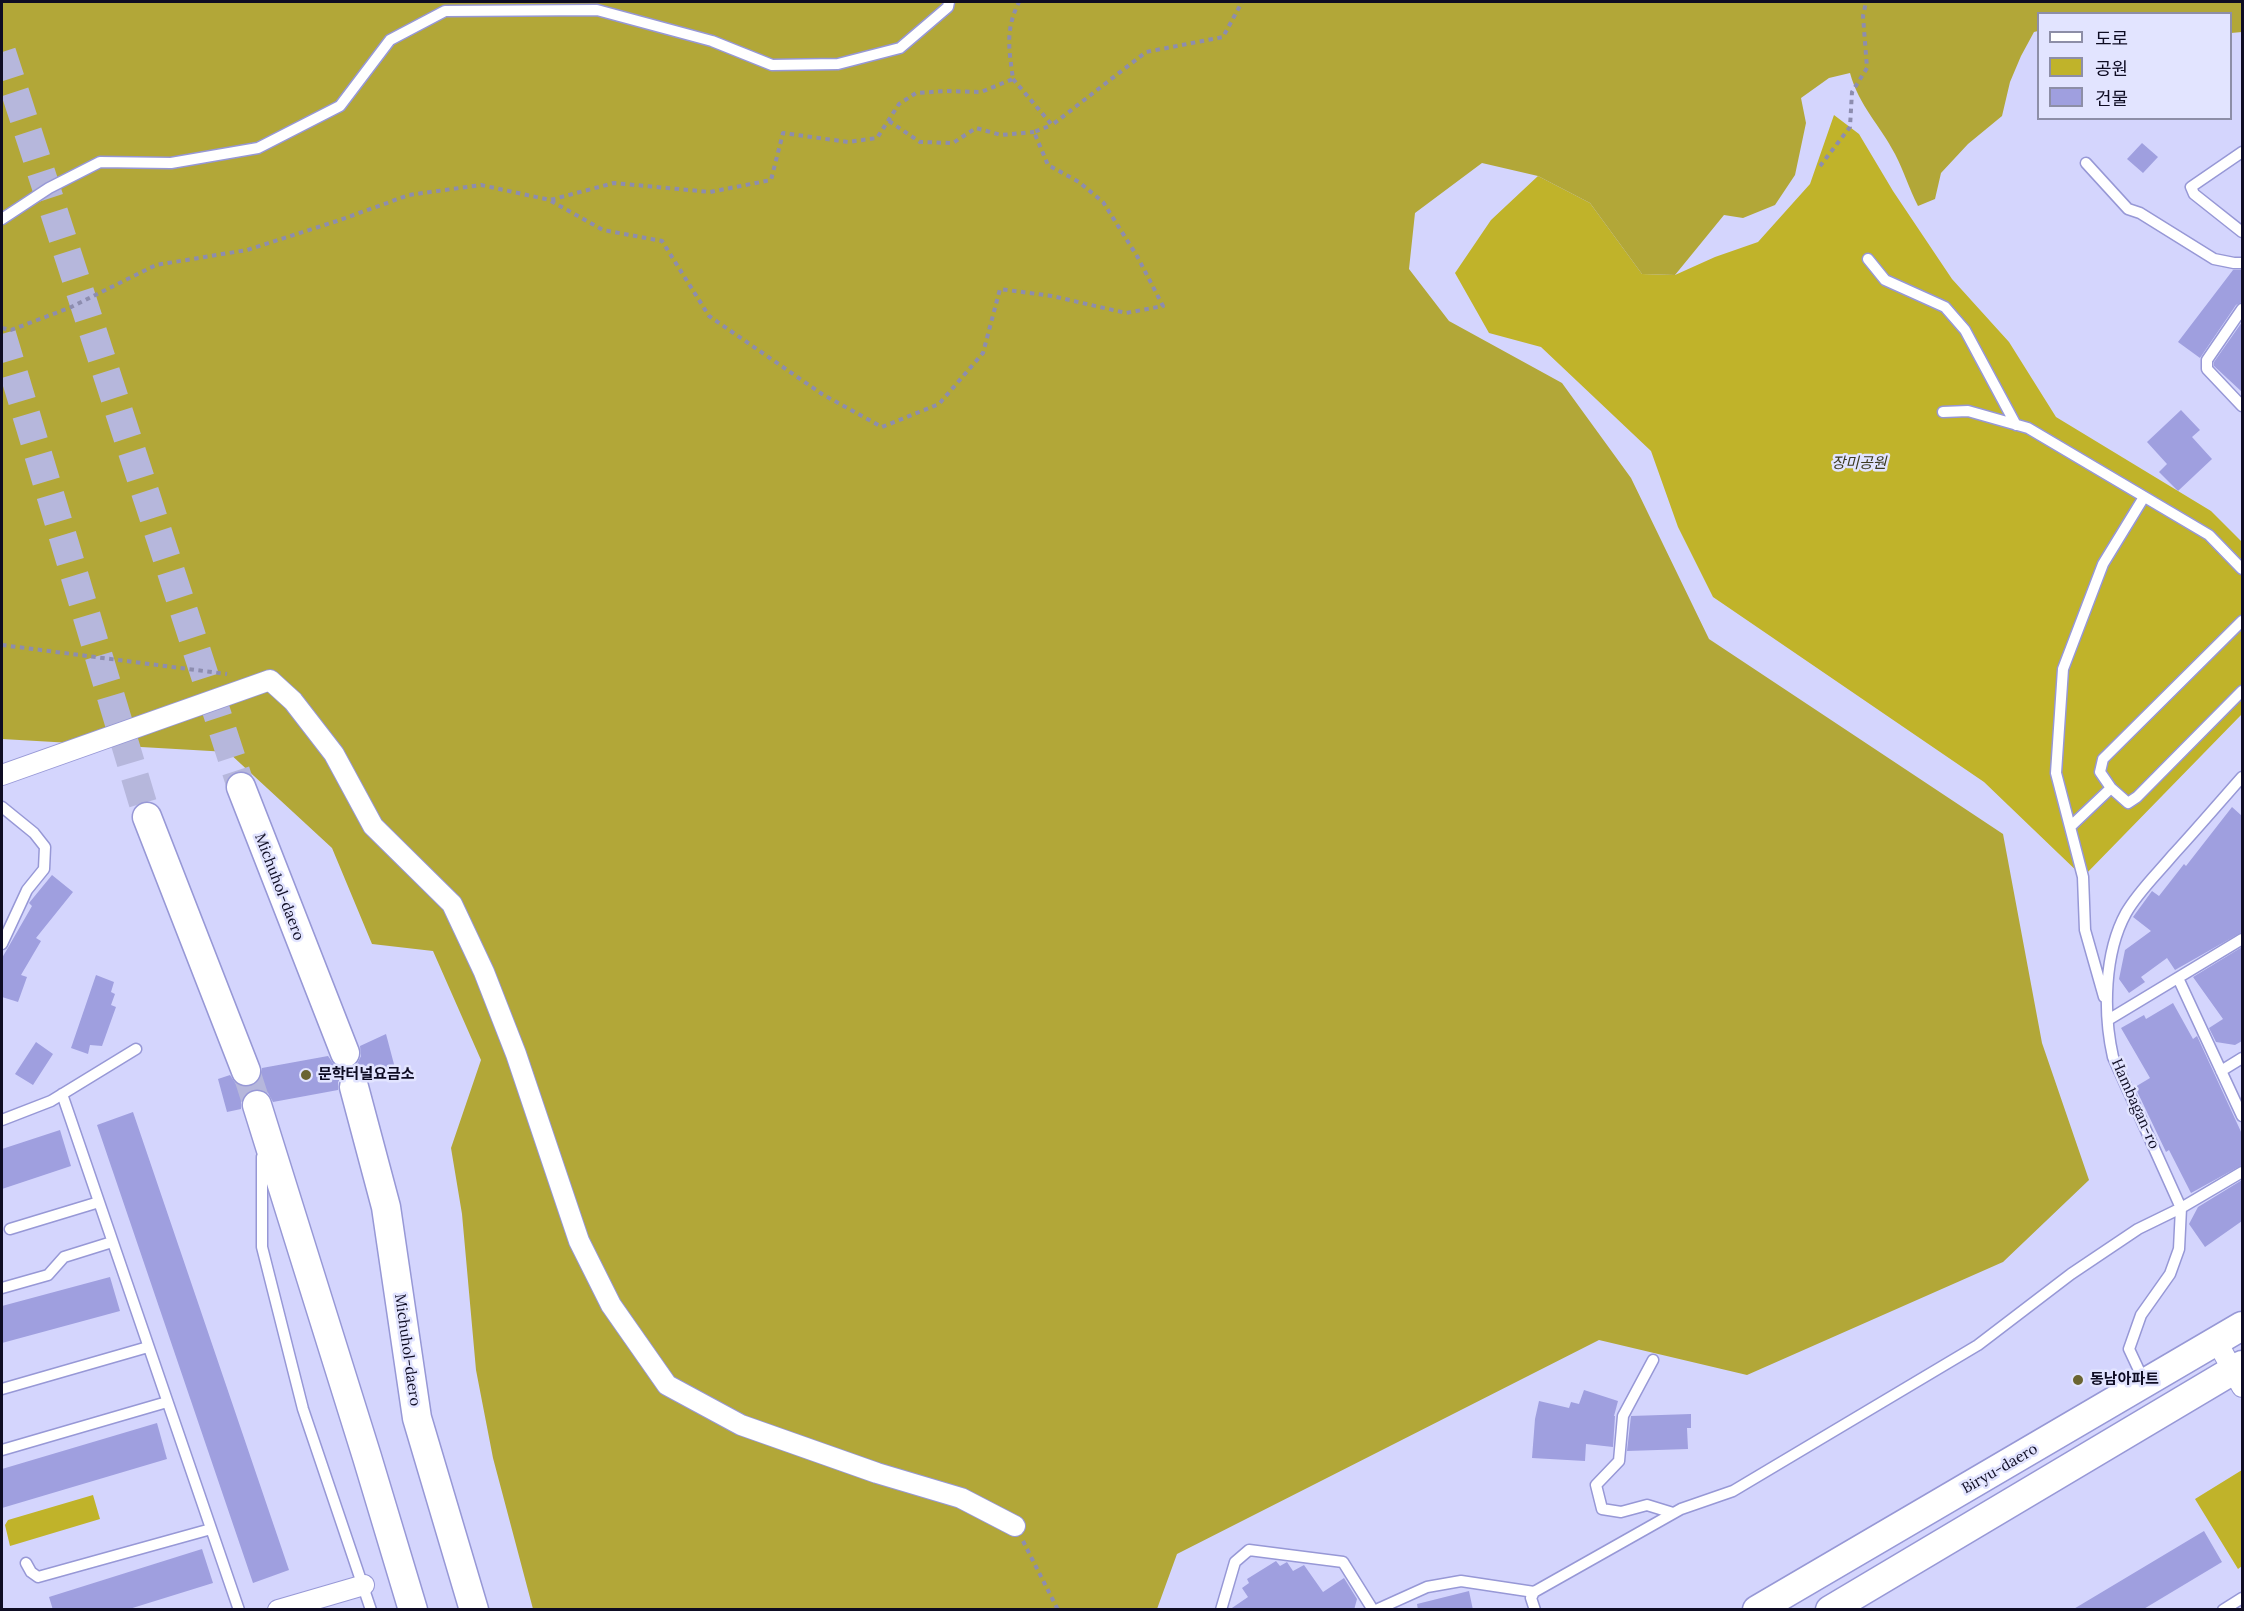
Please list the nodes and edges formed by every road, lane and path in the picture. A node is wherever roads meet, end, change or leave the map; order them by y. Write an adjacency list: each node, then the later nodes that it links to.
1 (949, 2): 13 (lane)
2 (1020, 2): 5 (path)
3 (1242, 2): 7 (path)
4 (1866, 2): 11 (path)
5 (1013, 79): 6 (path); 7 (path)
6 (889, 121): 8 (path); 12 (path)
7 (1052, 125): 8 (path)
8 (1034, 132): 12 (path)
9 (2242, 152): 14 (lane)
10 (2086, 163): 16 (lane)
11 (1820, 166)
12 (550, 200): 18 (path)
13 (2, 219)
14 (2242, 232)
15 (1868, 259): 21 (lane)
16 (2242, 263)
17 (2242, 309): 19 (lane)
18 (2, 328)
19 (2242, 406)
20 (1943, 411): 21 (lane)
21 (2016, 425): 22 (lane)
22 (2144, 497): 23 (lane); 34 (lane)
23 (2242, 569)
24 (2242, 621): 31 (lane)
25 (2, 645): 26 (path)
26 (235, 675)
27 (2242, 691): 31 (lane)
28 (2, 775): 66 (street)
29 (2242, 777): 38 (lane, Hambagan-ro)
30 (241, 787): 41 (main road, Michuhol-daero)
31 (2111, 788): 34 (lane)
32 (2, 807): 36 (lane)
33 (147, 817): 43 (main road)
34 (2070, 827): 38 (lane)
35 (2242, 939): 37 (lane)
36 (2, 944)
37 (2178, 978): 39 (lane); 44 (lane)
38 (2107, 1006): 39 (lane, Hambagan-ro)
39 (2108, 1020): 52 (lane, Hambagan-ro)
40 (136, 1049): 46 (lane)
41 (345, 1053)
42 (2242, 1058): 44 (lane)
43 (246, 1071)
44 (2221, 1071): 48 (lane)
45 (354, 1087): 76 (main road, Michuhol-daero)
46 (62, 1094): 49 (lane); 51 (lane)
47 (260, 1113): 69 (lane); 75 (main road)
48 (2242, 1116)
49 (2, 1120)
50 (2242, 1172): 52 (lane)
51 (99, 1202): 53 (lane); 54 (lane)
52 (2181, 1208): 61 (lane, Hambagan-ro); 65 (lane)
53 (10, 1229)
54 (112, 1242): 55 (lane); 58 (lane)
55 (2, 1288)
56 (2242, 1326): 57 (main road, Biryu-daero)
57 (2217, 1342): 60 (street); 61 (main road, Biryu-daero)
58 (148, 1347): 62 (lane); 63 (lane)
59 (1653, 1360): 65 (lane)
60 (2239, 1374): 82 (main road)
61 (2145, 1384): 81 (main road, Biryu-daero)
62 (2, 1389)
63 (167, 1402): 64 (lane); 67 (lane)
64 (2, 1450)
65 (1673, 1513): 70 (lane)
66 (1015, 1527): 77 (path)
67 (211, 1529): 68 (lane); 72 (lane)
68 (27, 1563)
69 (364, 1585): 73 (street); 74 (lane)
70 (1534, 1592): 79 (lane); 80 (lane)
71 (2242, 1598): 83 (lane)
72 (239, 1610)
73 (278, 1610)
74 (371, 1610)
75 (413, 1610)
76 (474, 1610)
77 (1058, 1610)
78 (1221, 1610): 79 (lane)
79 (1375, 1610)
80 (1535, 1610)
81 (1757, 1610)
82 (1830, 1610)
83 (2223, 1610)

